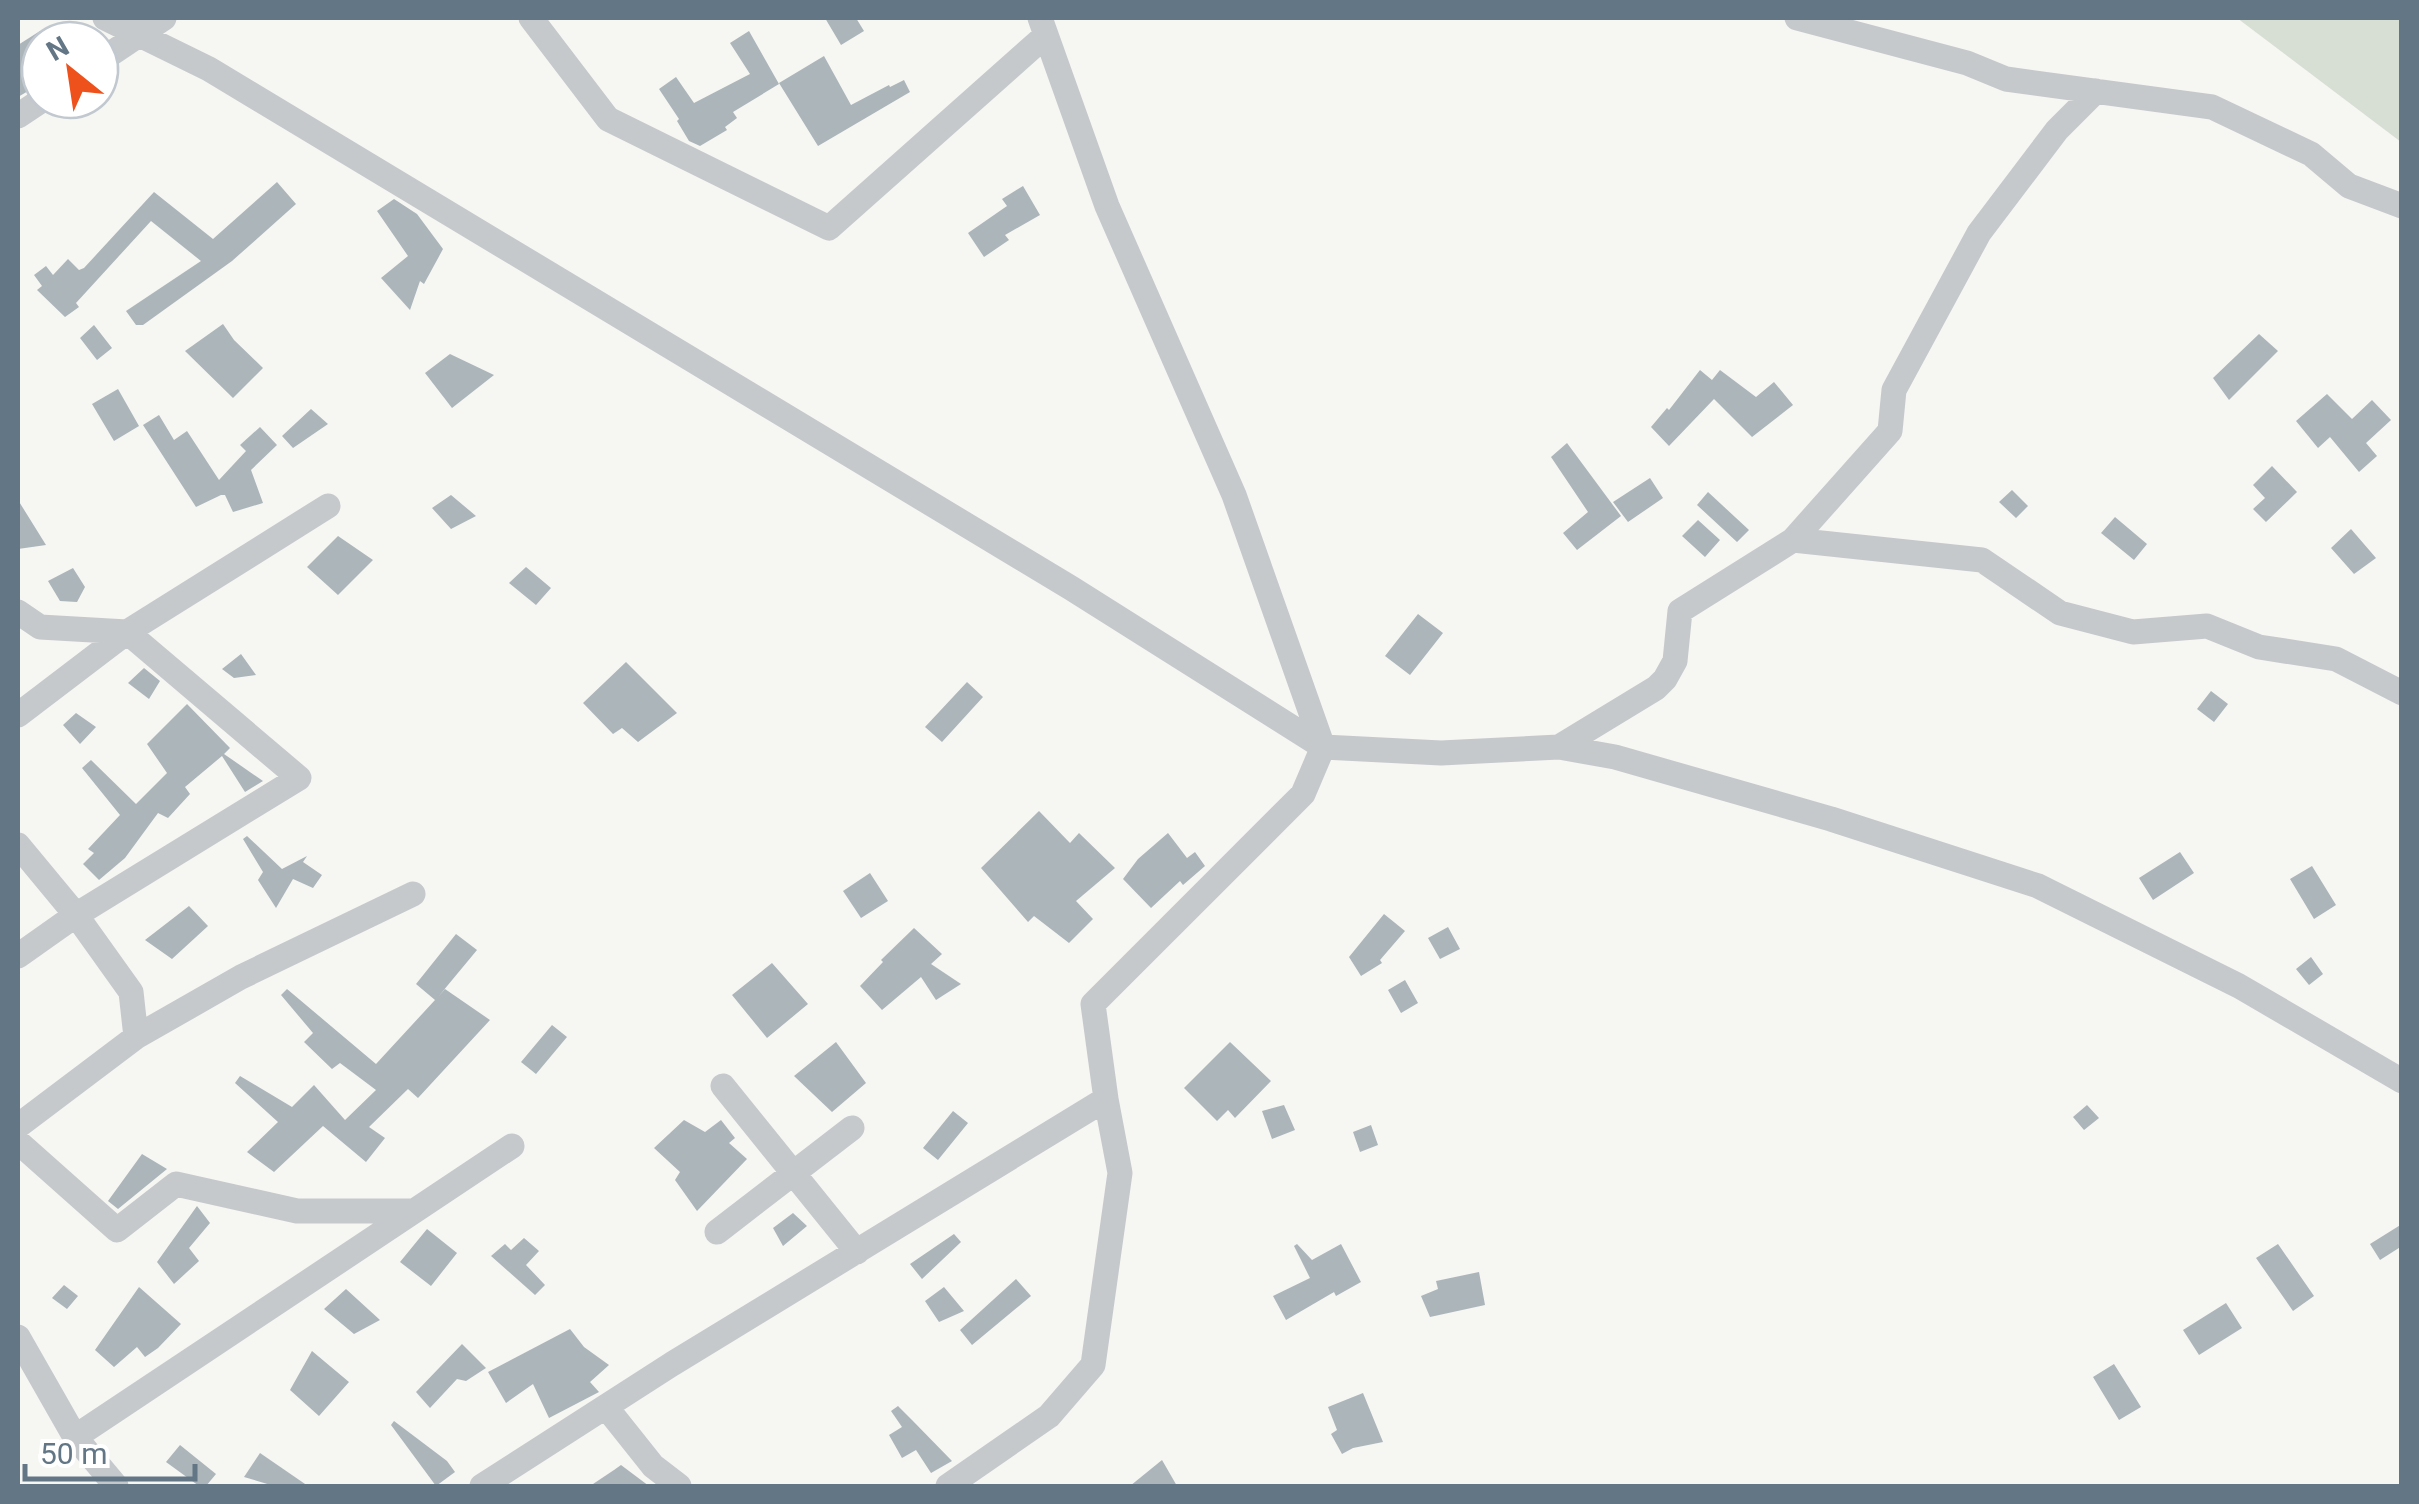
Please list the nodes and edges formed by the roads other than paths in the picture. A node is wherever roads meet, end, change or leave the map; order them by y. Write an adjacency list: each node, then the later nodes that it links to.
1 (105, 18): 6 (street)
2 (164, 18): 6 (street)
3 (531, 18): 5 (street)
4 (1797, 18): 8 (street)
5 (1042, 27): 16 (street)
6 (138, 36): 7 (street); 16 (street)
7 (120, 48)
8 (2096, 91): 9 (street); 11 (street)
9 (2402, 206)
10 (328, 506): 13 (street)
11 (1793, 540): 14 (street); 17 (street)
12 (18, 612): 13 (street)
13 (128, 632): 15 (street); 20 (street)
14 (2402, 693)
15 (18, 715)
16 (1322, 747): 17 (street); 25 (street)
17 (1559, 747): 23 (street)
18 (18, 844): 20 (street)
19 (414, 894): 22 (street)
20 (76, 915): 21 (street); 22 (street)
21 (18, 956)
22 (136, 1037): 26 (street)
23 (2402, 1081)
24 (723, 1086): 30 (street)
25 (1106, 1099): 33 (street); 40 (street)
26 (18, 1126)
27 (852, 1128): 30 (street)
28 (18, 1142): 31 (street)
29 (512, 1146): 31 (street)
30 (794, 1174): 32 (street); 33 (street)
31 (414, 1211): 36 (street)
32 (718, 1232)
33 (856, 1252): 35 (street)
34 (18, 1336): 36 (street)
35 (606, 1407): 38 (street); 39 (street)
36 (75, 1437): 37 (street)
37 (116, 1486)
38 (482, 1486)
39 (679, 1486)
40 (948, 1486)

